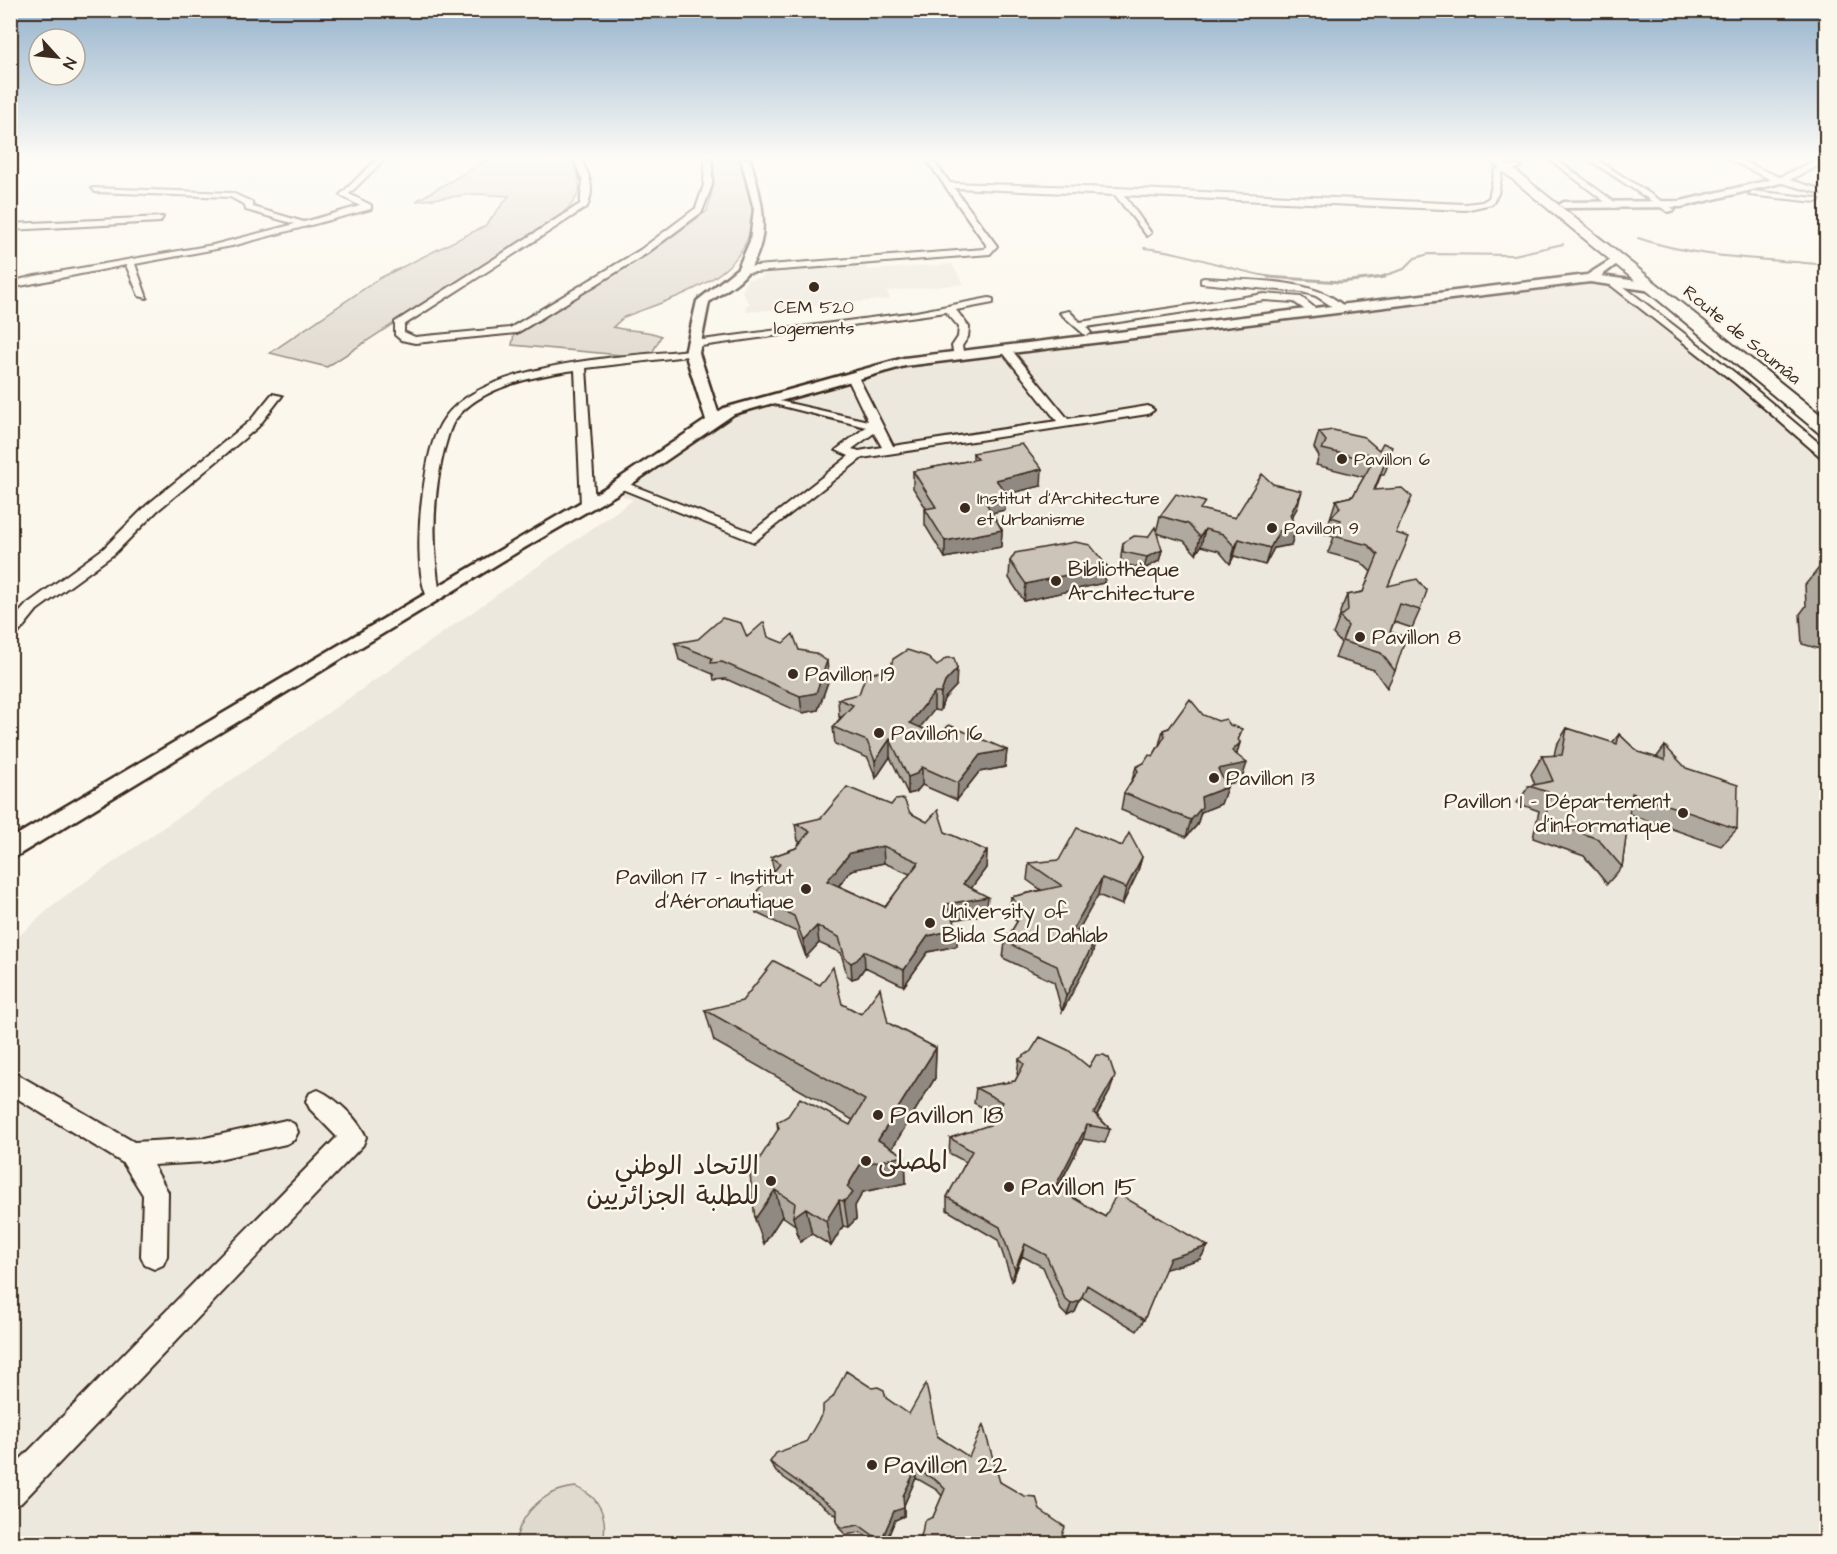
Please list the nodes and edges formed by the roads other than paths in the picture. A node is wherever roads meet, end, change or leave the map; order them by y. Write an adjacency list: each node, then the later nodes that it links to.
1 (275, 232): 9 (street)
2 (544, 232): 3 (street)
3 (670, 232)
4 (757, 232): 10 (street)
5 (982, 232): 10 (street)
6 (1585, 232): 8 (highway, Route de Soumâa)
7 (1598, 232): 32 (highway, Route de Soumâa)
8 (1617, 259): 11 (street); 15 (highway, Route de Soumâa)
9 (130, 263): 14 (street); 16 (street)
10 (743, 270): 24 (street)
11 (1590, 278): 13 (street); 18 (street)
12 (1204, 280): 18 (street)
13 (1611, 281): 15 (street); 39 (street)
14 (10, 285)
15 (1652, 287): 36 (highway, Route de Soumâa)
16 (144, 296)
17 (989, 301): 19 (street)
18 (1340, 307): 20 (street)
19 (950, 309): 24 (street); 26 (street)
20 (1315, 312): 22 (street); 23 (street)
21 (1065, 313): 22 (street)
22 (1078, 325): 23 (street)
23 (1094, 340): 25 (street)
24 (693, 348): 27 (street); 33 (street)
25 (1006, 350): 26 (street); 34 (street)
26 (959, 356): 28 (street)
27 (580, 367): 41 (street); 42 (street)
28 (852, 375): 30 (street); 35 (street)
29 (276, 396): 43 (street)
30 (770, 400): 33 (street); 35 (street)
31 (1148, 410): 34 (street)
32 (1827, 410)
33 (713, 420): 40 (street)
34 (1064, 422): 37 (street)
35 (876, 426): 37 (street); 38 (street)
36 (1827, 429)
37 (889, 450): 38 (street)
38 (858, 455): 40 (street)
39 (1827, 455)
40 (619, 485): 41 (street)
41 (588, 505): 42 (street)
42 (433, 595): 44 (street)
43 (10, 633)
44 (10, 851)
45 (10, 1081): 48 (street)
46 (318, 1101): 50 (street)
47 (286, 1132): 48 (street)
48 (132, 1154): 49 (street)
49 (154, 1256)
50 (10, 1492)

